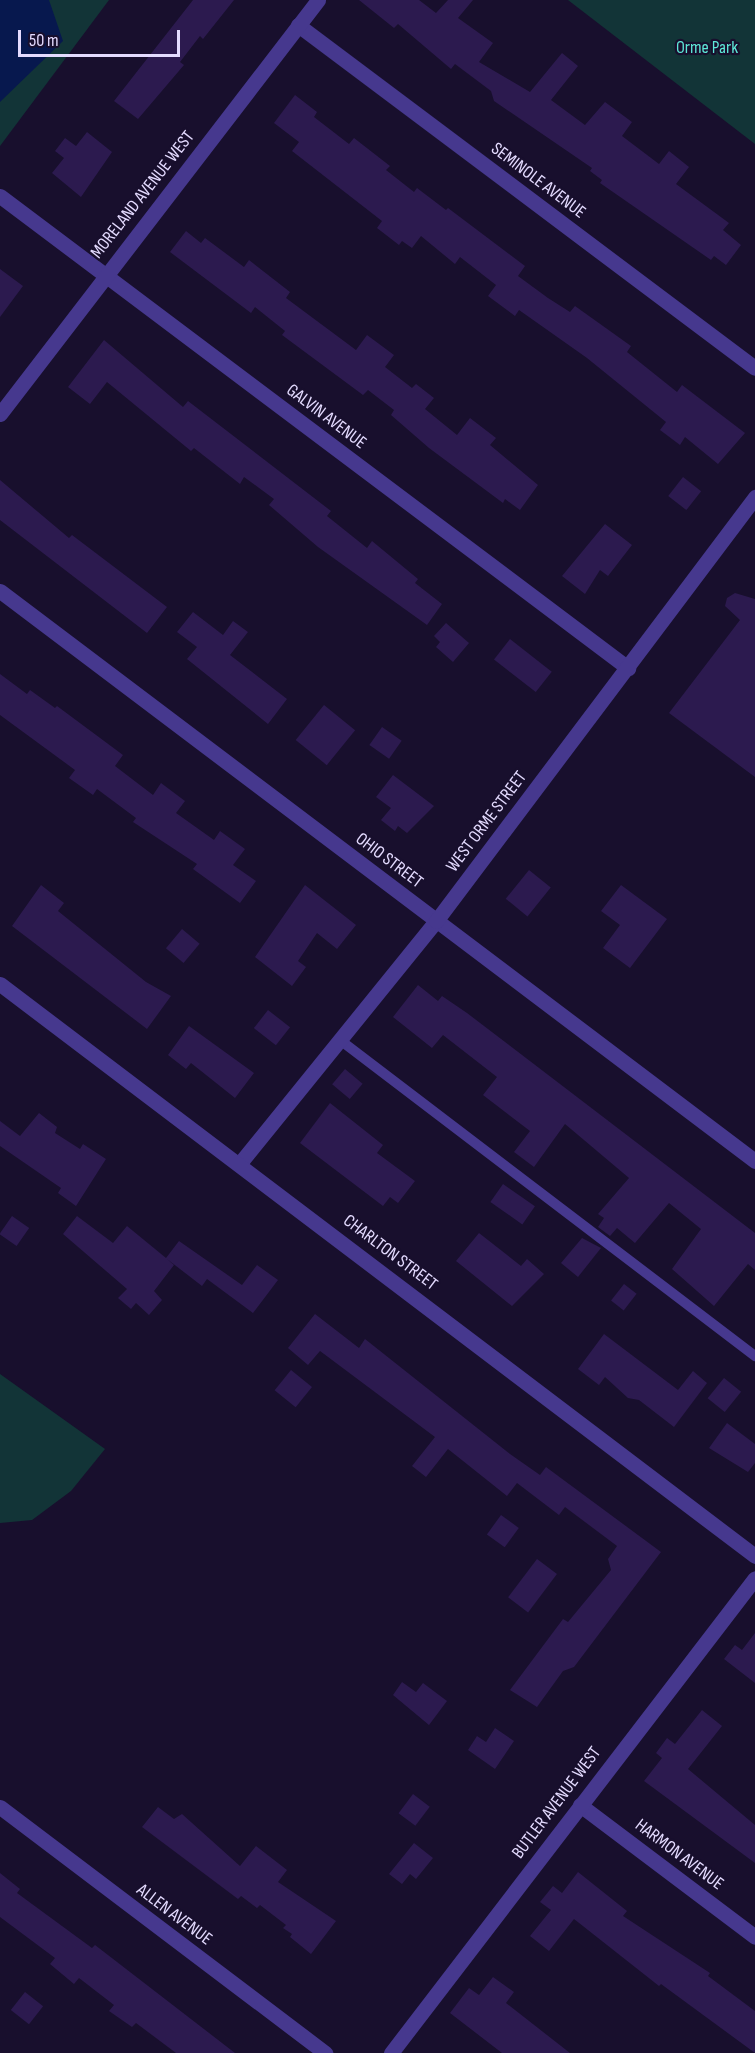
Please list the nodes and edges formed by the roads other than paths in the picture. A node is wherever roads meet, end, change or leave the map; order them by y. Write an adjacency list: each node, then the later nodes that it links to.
1 (318, 0): 2 (street, MORELAND AVENUE WEST)
2 (298, 25): 4 (street, MORELAND AVENUE WEST); 5 (street, SEMINOLE AVENUE)
3 (0, 196): 4 (street, GALVIN AVENUE)
4 (106, 276): 6 (street, MORELAND AVENUE WEST); 9 (street, GALVIN AVENUE)
5 (755, 368)
6 (0, 414)
7 (755, 497): 9 (street, WEST ORME STREET)
8 (0, 591): 10 (street, OHIO STREET)
9 (628, 668): 10 (street, WEST ORME STREET)
10 (436, 921): 12 (street, WEST ORME STREET); 13 (street, OHIO STREET)
11 (0, 984): 14 (street, CHARLTON STREET)
12 (340, 1040): 14 (street, WEST ORME STREET); 15 (lane)
13 (755, 1161)
14 (240, 1163): 16 (street, CHARLTON STREET)
15 (755, 1356)
16 (755, 1556)
17 (755, 1578): 18 (street, BUTLER AVENUE WEST)
18 (580, 1805): 20 (street, HARMON AVENUE); 21 (street, BUTLER AVENUE WEST)
19 (0, 1807): 22 (street, ALLEN AVENUE)
20 (755, 1937)
21 (397, 2051)
22 (325, 2053)

